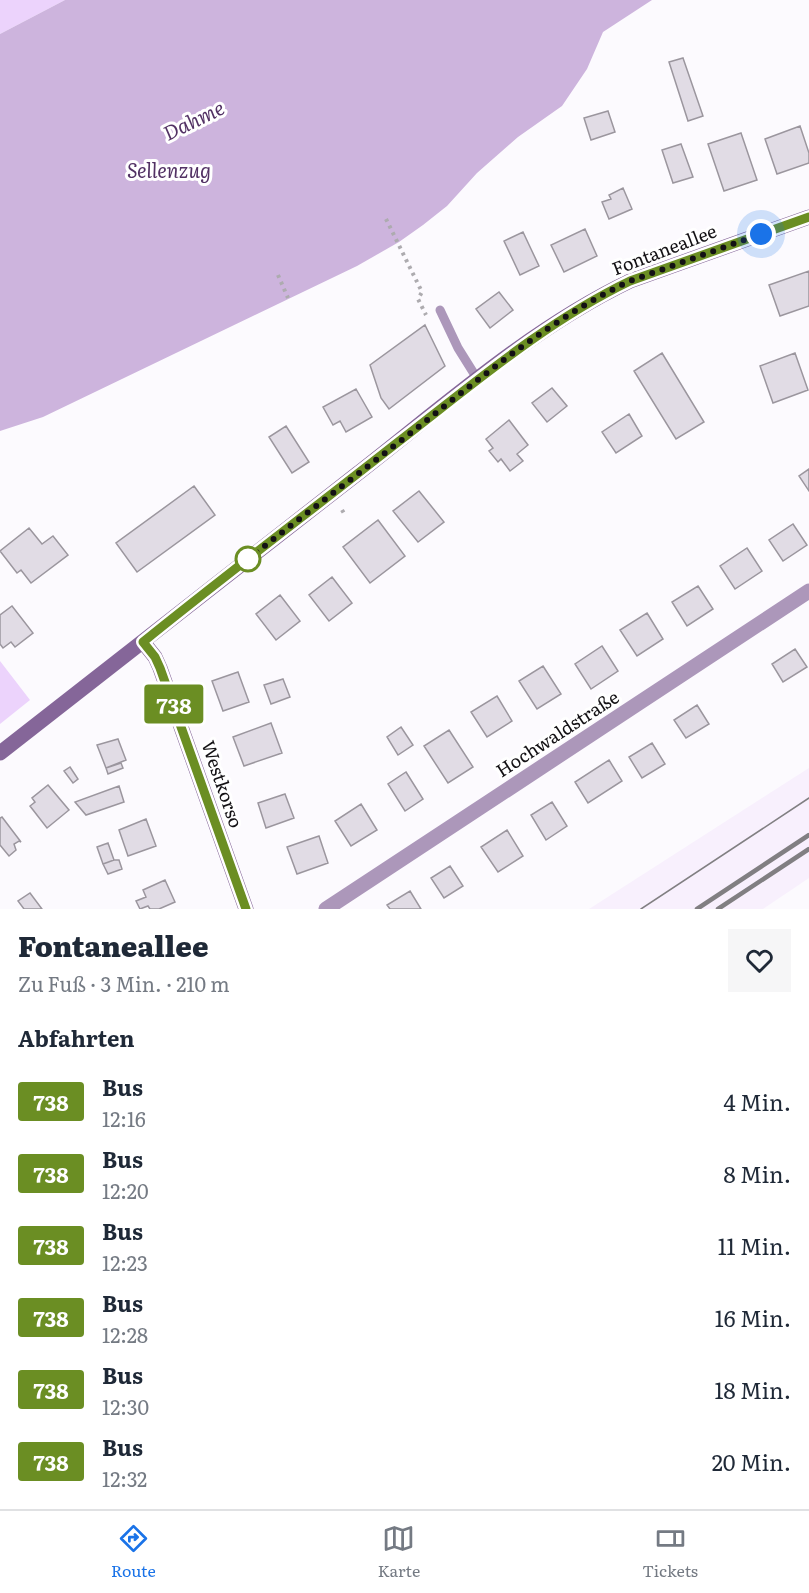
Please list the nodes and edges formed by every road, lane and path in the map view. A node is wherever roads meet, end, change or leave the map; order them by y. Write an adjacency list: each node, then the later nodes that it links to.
1 (809, 217): 7 (main road, Fontaneallee)
2 (386, 219): 3 (path)
3 (399, 243)
4 (278, 275): 5 (path)
5 (288, 298)
6 (440, 310): 7 (lane)
7 (478, 380): 9 (main road, Fontaneallee)
8 (809, 591): 12 (street, Hochwaldstraße)
9 (143, 642): 10 (main road, Fontaneallee); 11 (main road, Westkorso)
10 (0, 753)
11 (246, 909)
12 (326, 909)

